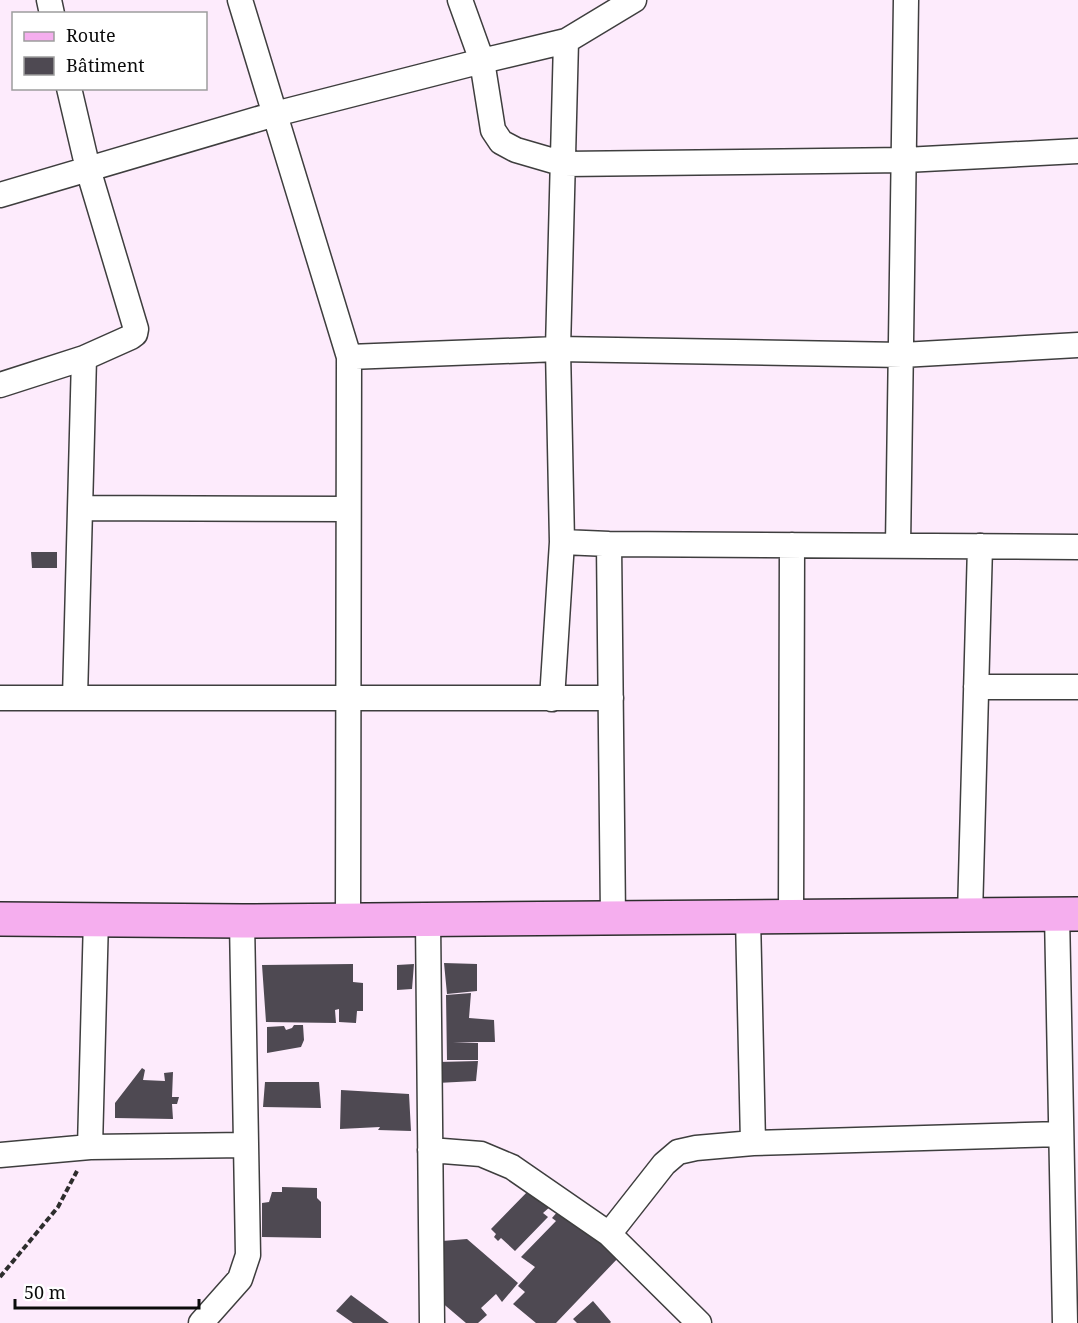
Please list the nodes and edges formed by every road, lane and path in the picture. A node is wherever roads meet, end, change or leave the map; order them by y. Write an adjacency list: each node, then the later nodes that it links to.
1 (240, 0): 8 (street)
2 (460, 0): 6 (street)
3 (634, 0): 5 (street)
4 (906, 0): 10 (street)
5 (566, 41): 6 (street); 11 (street)
6 (482, 61): 8 (street); 11 (street)
7 (69, 90): 12 (street)
8 (275, 114): 12 (street); 17 (street)
9 (1078, 151): 10 (street)
10 (905, 160): 11 (street); 16 (street)
11 (564, 164): 15 (street)
12 (88, 169): 13 (street); 18 (street)
13 (0, 195)
14 (1078, 345): 16 (street)
15 (558, 349): 16 (street); 17 (street); 22 (street)
16 (902, 356): 25 (street)
17 (349, 357): 21 (street)
18 (84, 358): 19 (street); 20 (street)
19 (0, 385)
20 (81, 508): 21 (street); 31 (street)
21 (348, 509): 32 (street)
22 (562, 542): 23 (street); 34 (street)
23 (609, 544): 24 (street); 33 (street)
24 (792, 545): 25 (street); 37 (street)
25 (898, 546): 26 (street)
26 (980, 546): 27 (street); 28 (street)
27 (1078, 547)
28 (976, 687): 29 (street); 36 (street)
29 (1078, 687)
30 (0, 698): 31 (street)
31 (75, 698): 32 (street)
32 (348, 698): 34 (street); 42 (street)
33 (611, 698): 34 (street); 40 (street)
34 (552, 699)
35 (1068, 914): 36 (main road); 45 (street)
36 (970, 915): 37 (main road)
37 (791, 916): 38 (main road)
38 (748, 917): 40 (main road); 46 (street)
39 (96, 918): 41 (main road); 44 (main road); 48 (street)
40 (613, 918): 43 (main road)
41 (0, 919)
42 (348, 920): 43 (main road); 44 (main road)
43 (428, 920): 49 (street)
44 (242, 921): 47 (street)
45 (1061, 1134): 46 (street); 56 (street)
46 (753, 1143): 51 (street)
47 (246, 1145): 48 (street); 53 (street)
48 (90, 1147): 50 (street); 52 (path)
49 (430, 1150): 51 (street); 54 (street)
50 (0, 1155)
51 (609, 1234): 55 (street)
52 (0, 1277)
53 (201, 1323)
54 (432, 1323)
55 (699, 1323)
56 (1065, 1323)

